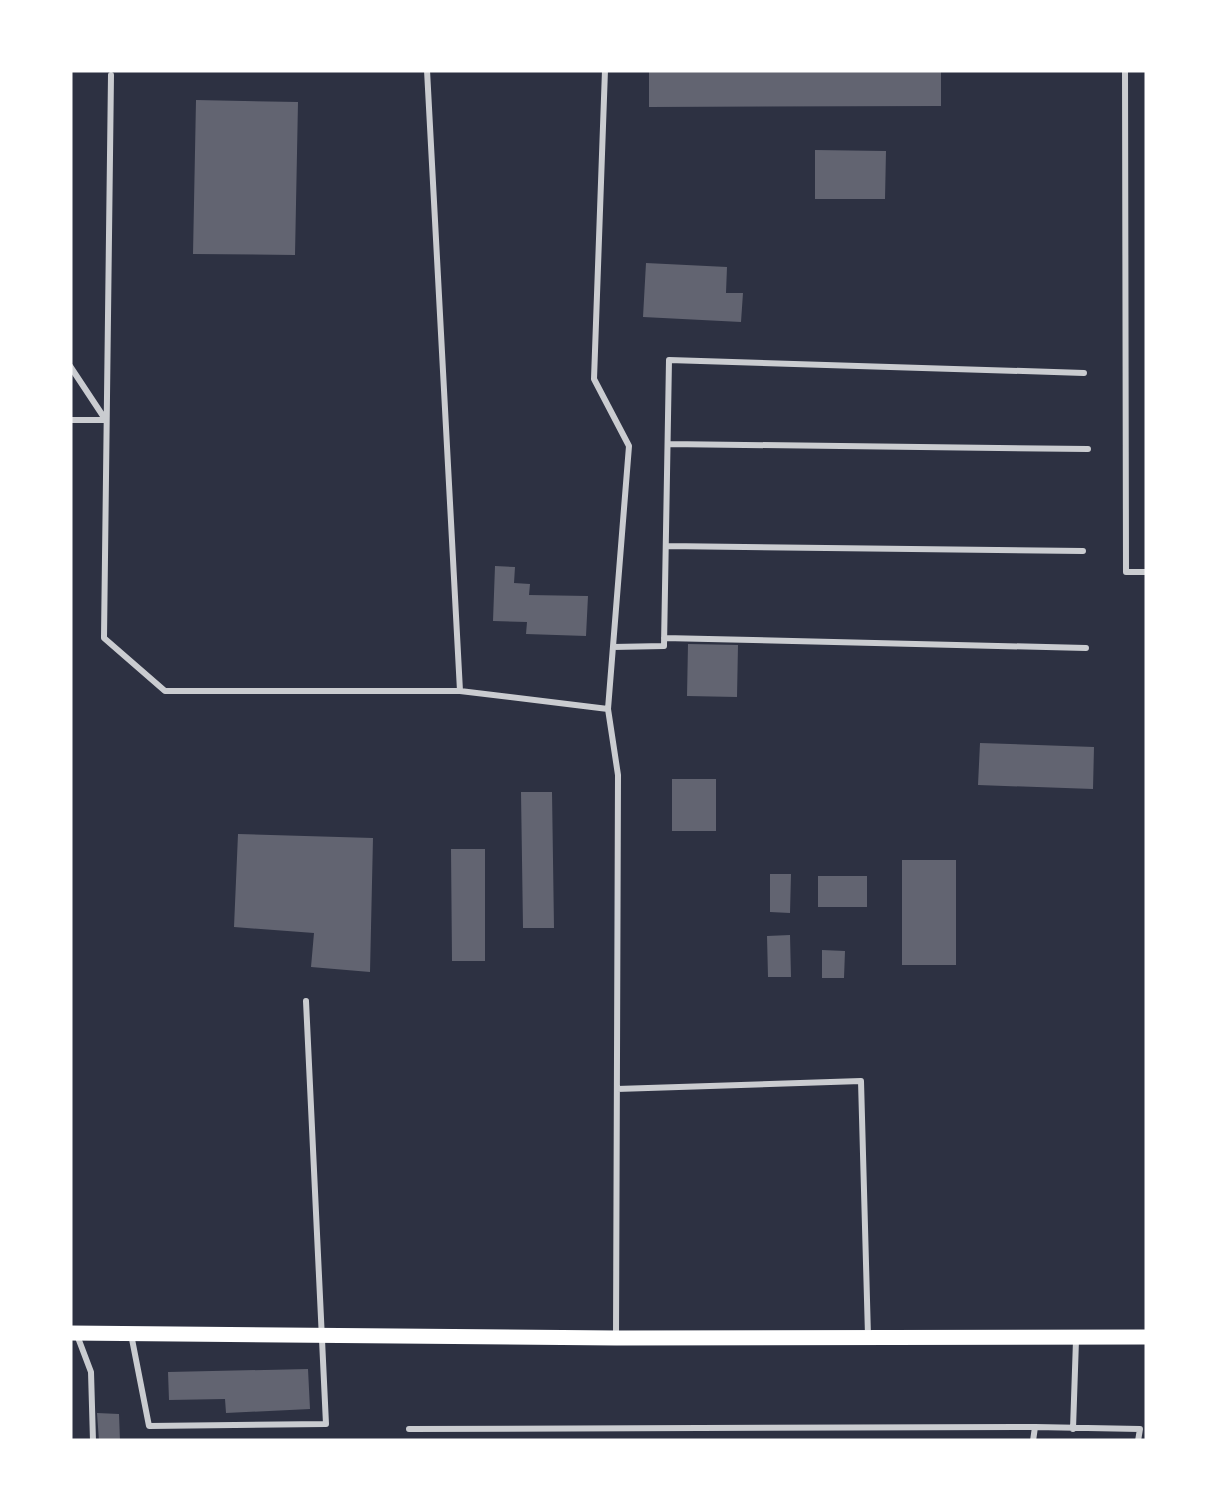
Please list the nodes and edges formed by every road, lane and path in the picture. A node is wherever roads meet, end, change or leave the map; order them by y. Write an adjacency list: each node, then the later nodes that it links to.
1 (427, 70): 17 (lane)
2 (605, 70): 15 (lane)
3 (1125, 70): 13 (lane)
4 (111, 76): 8 (lane)
5 (70, 366): 8 (lane)
6 (1084, 374): 9 (lane)
7 (70, 420): 8 (lane)
8 (106, 420): 17 (lane)
9 (668, 444): 10 (lane); 11 (lane)
10 (1088, 449)
11 (666, 546): 12 (lane); 14 (lane)
12 (1083, 551)
13 (1147, 572)
14 (664, 638): 15 (lane); 16 (lane)
15 (613, 647): 18 (lane)
16 (1086, 648)
17 (460, 691): 18 (lane)
18 (608, 709): 20 (lane)
19 (306, 1001): 23 (lane)
20 (617, 1089): 24 (lane); 25 (lane)
21 (73, 1333): 22 (main road); 32 (lane)
22 (130, 1334): 23 (main road); 23 (lane)
23 (321, 1337): 25 (main road)
24 (868, 1337): 25 (main road); 26 (main road)
25 (616, 1338)
26 (1076, 1338): 27 (main road); 30 (lane)
27 (1147, 1338)
28 (1034, 1426): 29 (lane); 30 (lane); 33 (lane)
29 (409, 1429)
30 (1073, 1429): 31 (lane)
31 (1143, 1429): 34 (lane)
32 (94, 1441)
33 (1033, 1441)
34 (1138, 1441)

